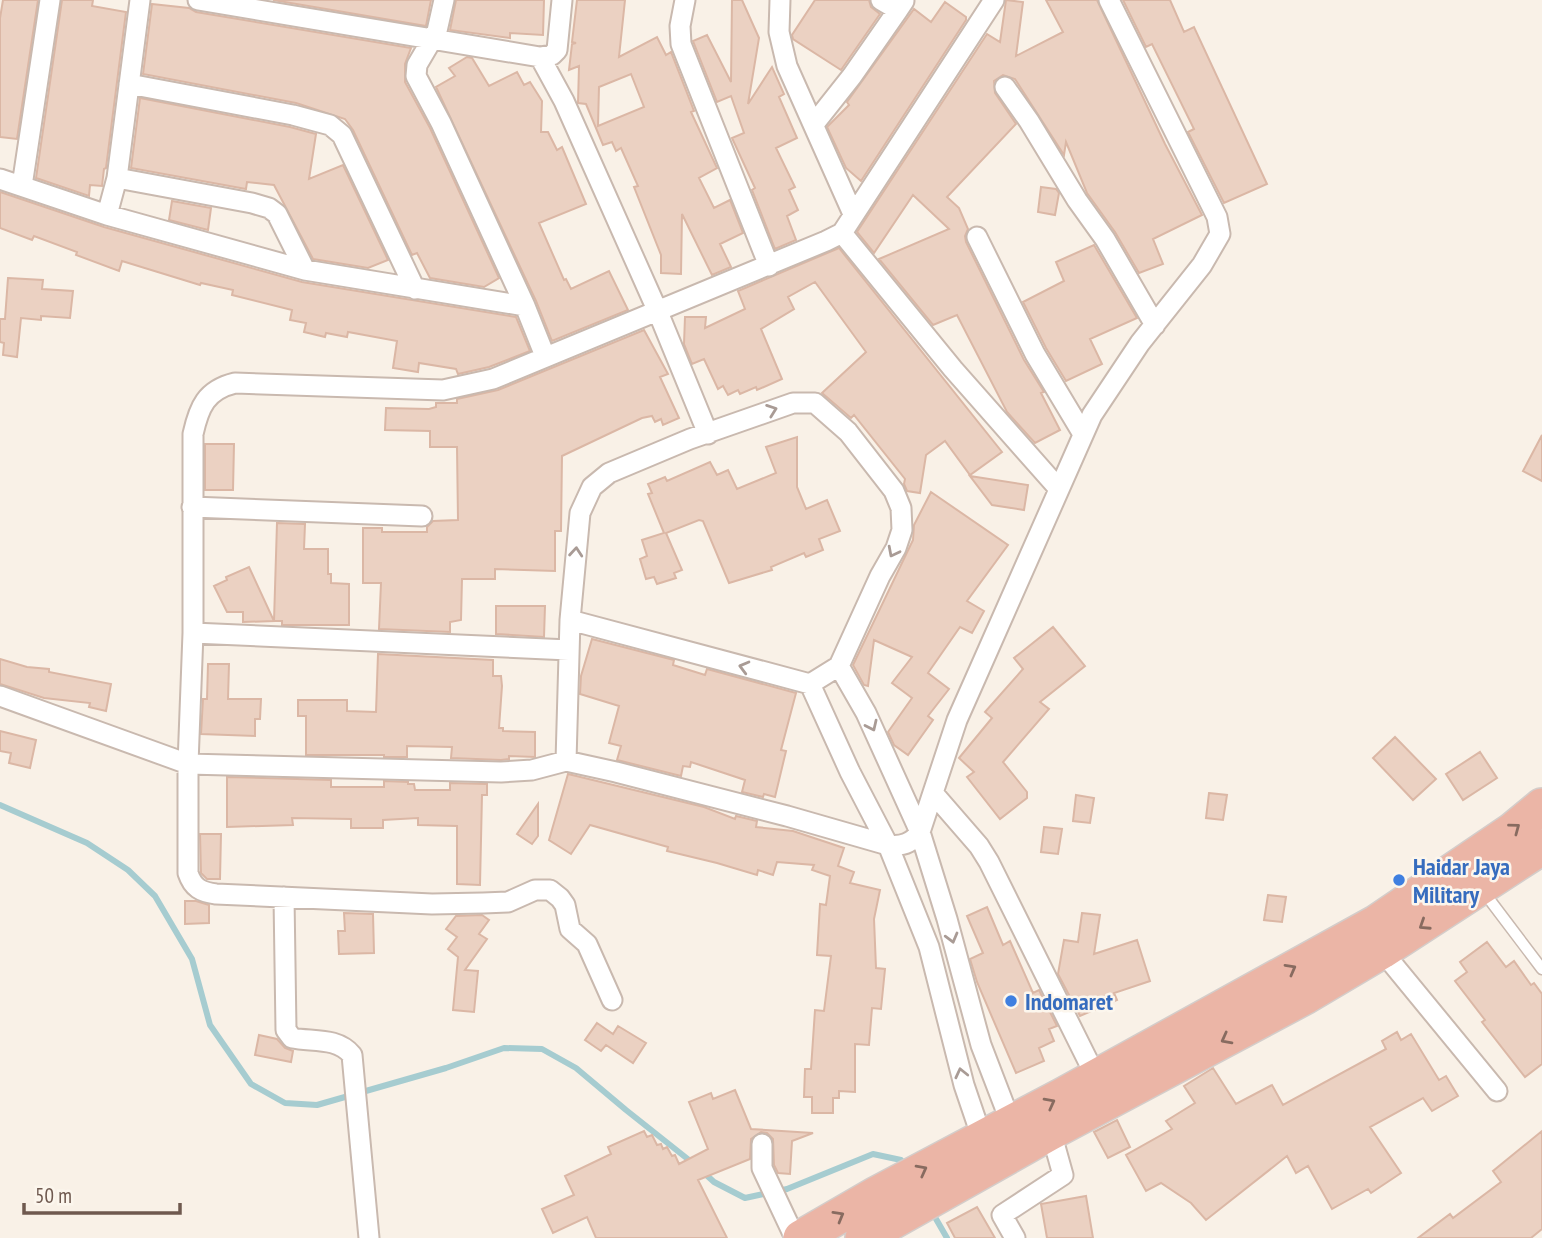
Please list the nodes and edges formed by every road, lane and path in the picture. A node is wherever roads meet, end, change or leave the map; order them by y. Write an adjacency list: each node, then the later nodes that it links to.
1 (50, 0): 19 (street)
2 (140, 0): 14 (street)
3 (198, 0): 12 (street)
4 (444, 0): 12 (street)
5 (562, 0): 13 (street)
6 (685, 0): 24 (street)
7 (780, 0): 16 (street)
8 (881, 0): 11 (street)
9 (993, 0): 20 (street)
10 (1109, 0): 29 (street)
11 (902, 5): 16 (street)
12 (433, 39): 13 (street); 27 (street)
13 (540, 57): 28 (street)
14 (129, 85): 17 (street); 26 (street)
15 (1005, 87): 29 (street)
16 (814, 124): 20 (street)
17 (117, 178): 21 (street); 25 (street)
18 (0, 179): 19 (street)
19 (22, 186): 21 (street)
20 (853, 214): 22 (street)
21 (107, 215): 25 (street)
22 (842, 233): 24 (street); 33 (street)
23 (976, 237): 32 (street)
24 (769, 266): 28 (street)
25 (305, 270): 26 (street)
26 (415, 289): 27 (street)
27 (525, 306): 30 (street)
28 (658, 312): 30 (street); 31 (street)
29 (1155, 325): 32 (street)
30 (545, 356): 34 (street)
31 (708, 434): 36 (street, one-way to 31); 39 (street, one-way to 39)
32 (1083, 434): 33 (street)
33 (1059, 489): 44 (street)
34 (192, 507): 35 (street); 37 (street)
35 (422, 516)
36 (570, 620): 38 (street); 40 (street, one-way to 36)
37 (193, 633): 38 (street); 43 (street)
38 (569, 649): 42 (street)
39 (839, 666): 40 (street); 46 (street, one-way to 46)
40 (810, 684): 47 (street)
41 (0, 696): 43 (street)
42 (566, 761): 43 (street); 47 (street)
43 (188, 764): 50 (street)
44 (933, 793): 46 (street); 54 (street)
45 (1542, 806): 54 (highway, one-way to 45)
46 (920, 832): 47 (street); 58 (street, one-way to 58)
47 (888, 845): 58 (street, one-way to 47)
48 (1542, 847): 49 (highway)
49 (1481, 888): 51 (highway, one-way to 51); 52 (lane)
50 (284, 897): 53 (street); 60 (street)
51 (1382, 951): 55 (street); 56 (highway, one-way to 56)
52 (1542, 969)
53 (612, 1000)
54 (1096, 1077): 58 (highway, one-way to 54)
55 (1497, 1091)
56 (1051, 1132): 58 (highway); 64 (street)
57 (762, 1144): 61 (street)
58 (984, 1145): 59 (highway)
59 (888, 1206): 62 (highway, one-way to 59); 63 (highway)
60 (369, 1238)
61 (795, 1238)
62 (801, 1238)
63 (863, 1238)
64 (1015, 1238)

